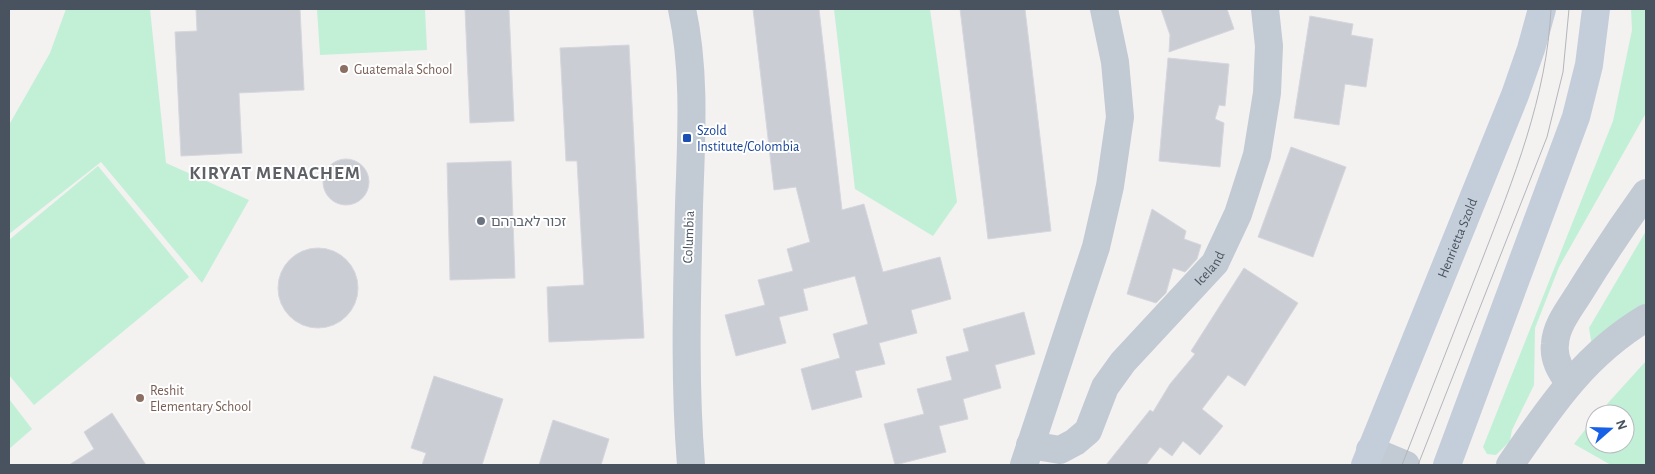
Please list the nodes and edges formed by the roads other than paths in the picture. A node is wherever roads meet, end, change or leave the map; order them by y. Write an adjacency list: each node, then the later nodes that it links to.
1 (682, 9): 11 (street, Columbia)
2 (1104, 9): 9 (street, Iceland)
3 (1265, 9): 9 (street, Iceland)
4 (1542, 9): 10 (main road, Henrietta Szold)
5 (1596, 9): 13 (main road)
6 (1646, 193): 8 (street)
7 (1646, 318): 8 (street)
8 (1569, 382): 14 (street)
9 (1027, 455)
10 (1368, 458): 12 (street)
11 (691, 465)
12 (1406, 465)
13 (1447, 465)
14 (1510, 465)

